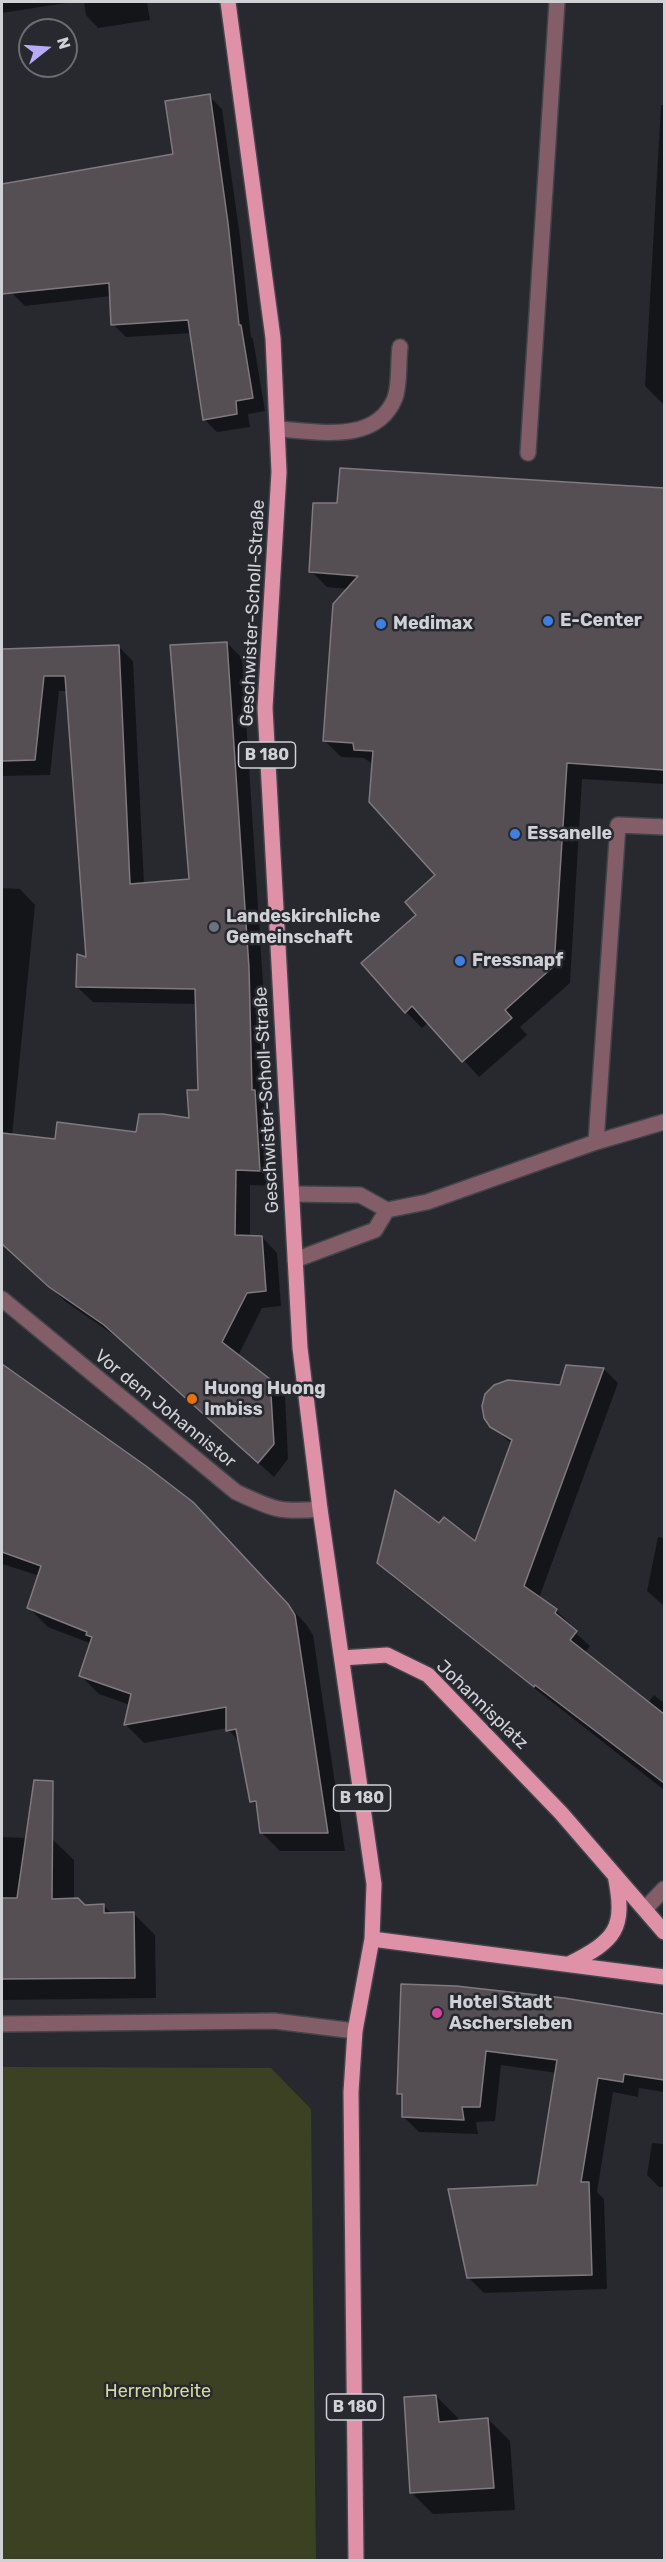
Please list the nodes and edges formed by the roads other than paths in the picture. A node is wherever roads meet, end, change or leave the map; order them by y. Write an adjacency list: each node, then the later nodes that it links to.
1 (228, 2): 4 (main road, Geschwister-Scholl-Straße / B 180)
2 (557, 2): 5 (street)
3 (400, 347): 4 (street)
4 (278, 429): 9 (main road, Geschwister-Scholl-Straße / B 180)
5 (528, 453)
6 (664, 827): 8 (street)
7 (664, 1122): 8 (street)
8 (596, 1143): 10 (street)
9 (292, 1194): 10 (street); 11 (main road, Geschwister-Scholl-Straße / B 180)
10 (387, 1210): 11 (street)
11 (295, 1260): 13 (main road, Geschwister-Scholl-Straße / B 180)
12 (2, 1299): 13 (street, Vor dem Johannistor)
13 (320, 1509): 14 (main road, Geschwister-Scholl-Straße / B 180)
14 (342, 1658): 15 (main road, Johannisplatz); 19 (main road, B 180)
15 (615, 1874): 17 (main road, Johannisplatz); 20 (main road)
16 (664, 1889): 17 (street)
17 (645, 1909): 18 (main road, Johannisplatz)
18 (664, 1932)
19 (372, 1939): 20 (main road); 23 (main road, B 180)
20 (570, 1964): 21 (main road)
21 (664, 1977)
22 (2, 2024): 23 (street)
23 (355, 2031): 24 (main road, B 180)
24 (356, 2560)

